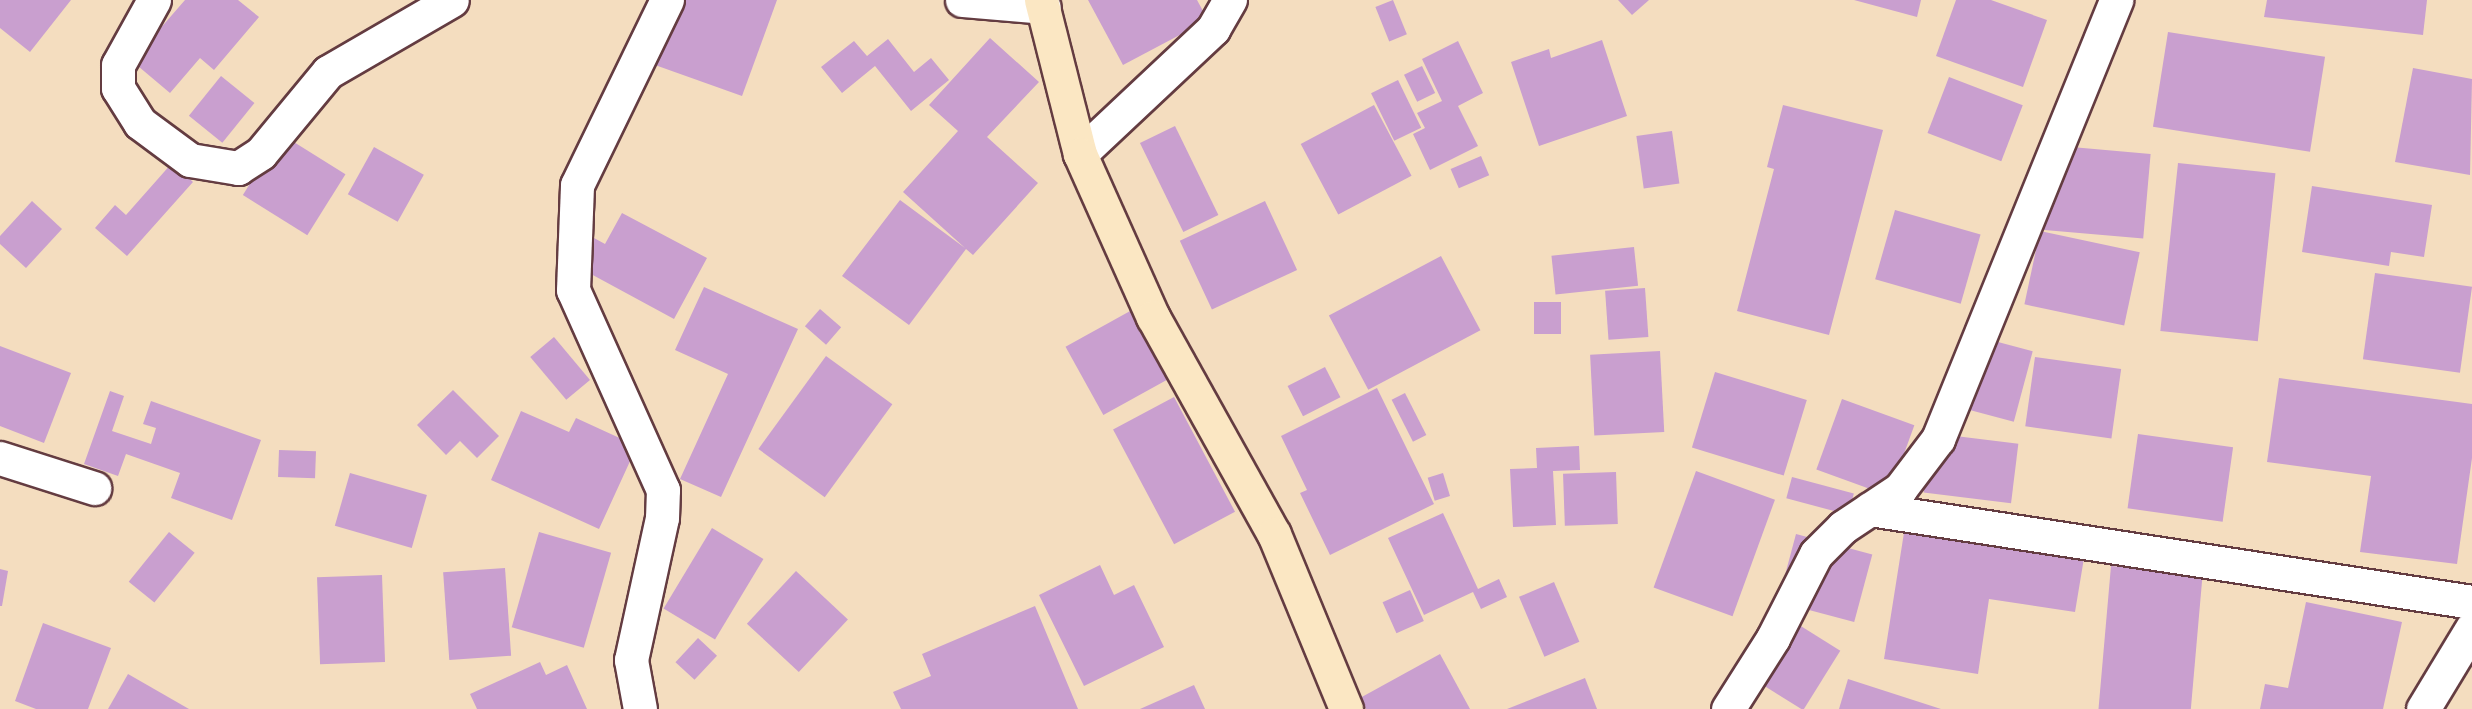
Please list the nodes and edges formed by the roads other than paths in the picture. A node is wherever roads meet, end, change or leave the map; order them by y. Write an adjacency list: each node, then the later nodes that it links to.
1 (154, 0): 2 (street)
2 (452, 0)
3 (667, 0): 14 (street)
4 (962, 0): 7 (street)
5 (1230, 0): 8 (street)
6 (2116, 0): 11 (street)
7 (1043, 3): 8 (street)
8 (1080, 154): 15 (street)
9 (0, 458): 10 (street)
10 (94, 488)
11 (1870, 509): 12 (street); 16 (street)
12 (2472, 602)
13 (2472, 628): 17 (street)
14 (640, 709)
15 (1346, 709)
16 (1728, 709)
17 (2422, 709)

